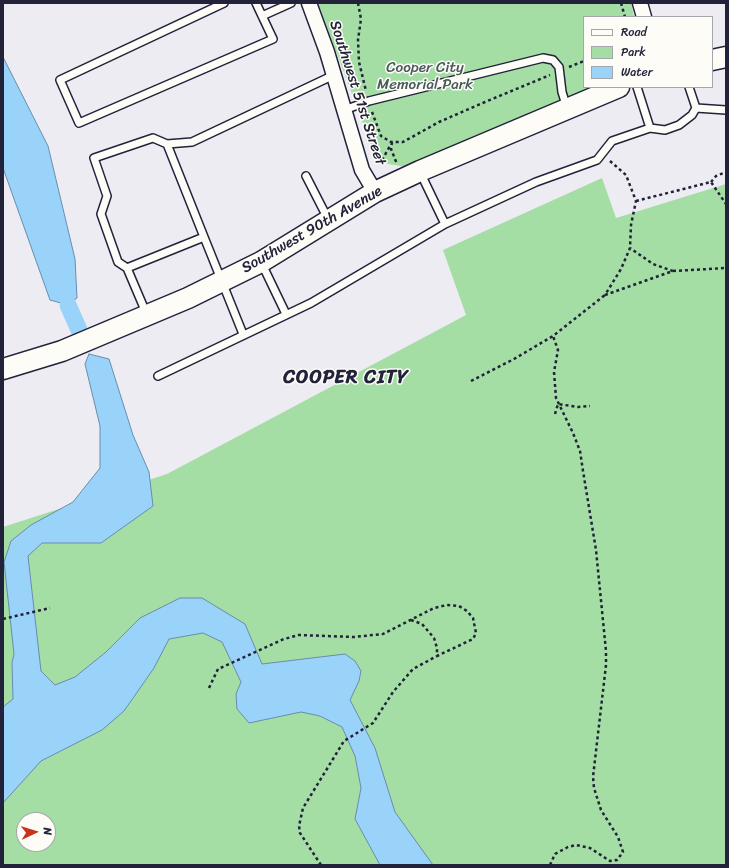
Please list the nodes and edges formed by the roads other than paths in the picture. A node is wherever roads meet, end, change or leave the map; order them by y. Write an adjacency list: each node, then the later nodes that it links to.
1 (224, 3): 6 (lane)
2 (256, 3): 6 (lane)
3 (290, 3): 6 (lane)
4 (309, 3): 10 (street, Southwest 51st Street)
5 (640, 3): 7 (street)
6 (262, 16)
7 (644, 16)
8 (726, 57): 9 (street)
9 (713, 60)
10 (334, 76): 16 (street, Southwest 51st Street); 19 (lane)
11 (617, 88): 14 (street, Southwest 90th Avenue)
12 (637, 88): 18 (lane)
13 (689, 88): 15 (lane)
14 (567, 108): 16 (lane); 20 (street, Southwest 90th Avenue)
15 (696, 108): 17 (lane); 18 (lane)
16 (344, 110): 22 (street, Southwest 51st Street)
17 (726, 110)
18 (650, 128): 24 (lane)
19 (166, 144): 25 (lane); 27 (lane)
20 (420, 171): 22 (street, Southwest 90th Avenue); 24 (lane)
21 (306, 176): 23 (lane)
22 (375, 192): 23 (street, Southwest 90th Avenue)
23 (328, 219): 26 (street, Southwest 90th Avenue)
24 (445, 224): 29 (lane)
25 (204, 237): 27 (lane); 28 (lane)
26 (261, 262): 28 (street, Southwest 90th Avenue); 29 (lane)
27 (127, 268): 30 (lane)
28 (222, 281): 30 (street, Southwest 90th Avenue); 31 (lane)
29 (286, 314): 31 (lane)
30 (148, 316): 32 (street, Southwest 90th Avenue)
31 (243, 334): 33 (lane)
32 (3, 369)
33 (158, 376)

